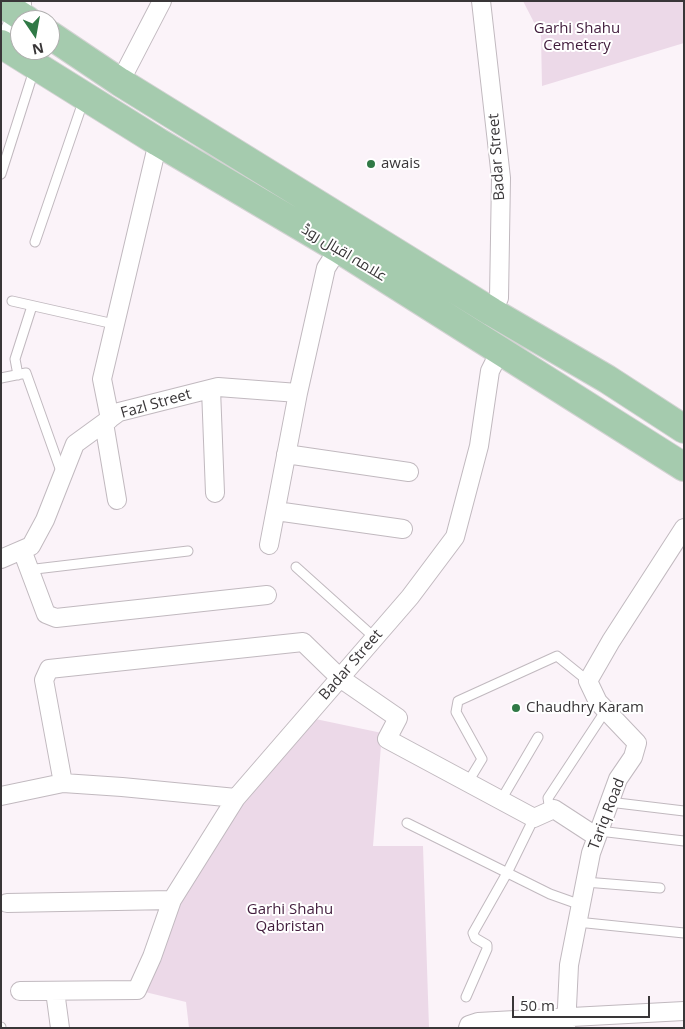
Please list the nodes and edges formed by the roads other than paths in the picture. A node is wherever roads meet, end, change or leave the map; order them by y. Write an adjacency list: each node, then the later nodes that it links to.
1 (162, 1): 7 (street)
2 (481, 1): 16 (street, Badar Street)
3 (10, 27): 5 (street)
4 (60, 42): 7 (main road, علامہ اقبال روڈ)
5 (2, 44): 6 (main road, علامہ اقبال روڈ)
6 (35, 66): 8 (main road, علامہ اقبال روڈ); 10 (lane)
7 (120, 82): 11 (main road, علامہ اقبال روڈ)
8 (85, 96): 9 (main road, علامہ اقبال روڈ); 12 (lane)
9 (158, 142): 13 (main road, علامہ اقبال روڈ); 17 (street)
10 (1, 174)
11 (353, 224): 13 (street); 16 (main road, علامہ اقبال روڈ)
12 (35, 242)
13 (339, 249): 18 (main road, علامہ اقبال روڈ); 22 (street)
14 (12, 301): 15 (lane)
15 (32, 306): 17 (lane); 19 (lane)
16 (492, 312): 24 (main road, علامہ اقبال روڈ)
17 (114, 324): 23 (street)
18 (500, 351): 26 (main road, علامہ اقبال روڈ); 41 (street, Badar Street)
19 (18, 375): 20 (lane); 28 (lane)
20 (1, 378)
21 (211, 389): 22 (street, Fazl Street); 23 (street, Fazl Street); 29 (street)
22 (298, 393): 25 (street)
23 (107, 421): 28 (street, Fazl Street); 30 (street)
24 (684, 429)
25 (286, 454): 27 (street); 31 (street)
26 (684, 466)
27 (409, 472)
28 (63, 476): 35 (street, Fazl Street)
29 (215, 493)
30 (117, 500)
31 (276, 511): 33 (street); 34 (street)
32 (684, 528): 43 (street)
33 (403, 529)
34 (269, 545)
35 (22, 550): 37 (street, Fazl Street); 39 (street)
36 (188, 551): 39 (lane)
37 (1, 559)
38 (296, 567): 41 (lane)
39 (27, 570): 40 (street)
40 (267, 595)
41 (375, 638): 42 (street, Badar Street)
42 (340, 678): 46 (street); 47 (street); 49 (street, Badar Street)
43 (588, 681): 44 (street, Tariq Road); 46 (lane)
44 (606, 710): 51 (street, Tariq Road); 52 (lane)
45 (538, 737): 50 (lane)
46 (468, 782): 50 (street)
47 (63, 783): 48 (street); 49 (street)
48 (1, 796)
49 (236, 798): 61 (street, Badar Street)
50 (501, 800): 54 (street)
51 (609, 802): 53 (lane); 56 (street, Tariq Road)
52 (550, 811): 54 (street); 56 (street)
53 (684, 811)
54 (534, 818): 58 (lane)
55 (407, 824): 58 (lane)
56 (598, 834): 57 (lane); 59 (street, Tariq Road)
57 (684, 841)
58 (507, 873): 63 (lane); 67 (lane)
59 (585, 882): 60 (lane); 63 (street, Tariq Road)
60 (660, 888)
61 (172, 900): 62 (street); 66 (street, Badar Street)
62 (7, 903)
63 (579, 913): 64 (lane); 69 (street, Tariq Road)
64 (684, 933)
65 (20, 991): 66 (street)
66 (55, 991): 70 (street)
67 (466, 996)
68 (684, 1011): 69 (street)
69 (565, 1023): 71 (street)
70 (60, 1028)
71 (468, 1028)

